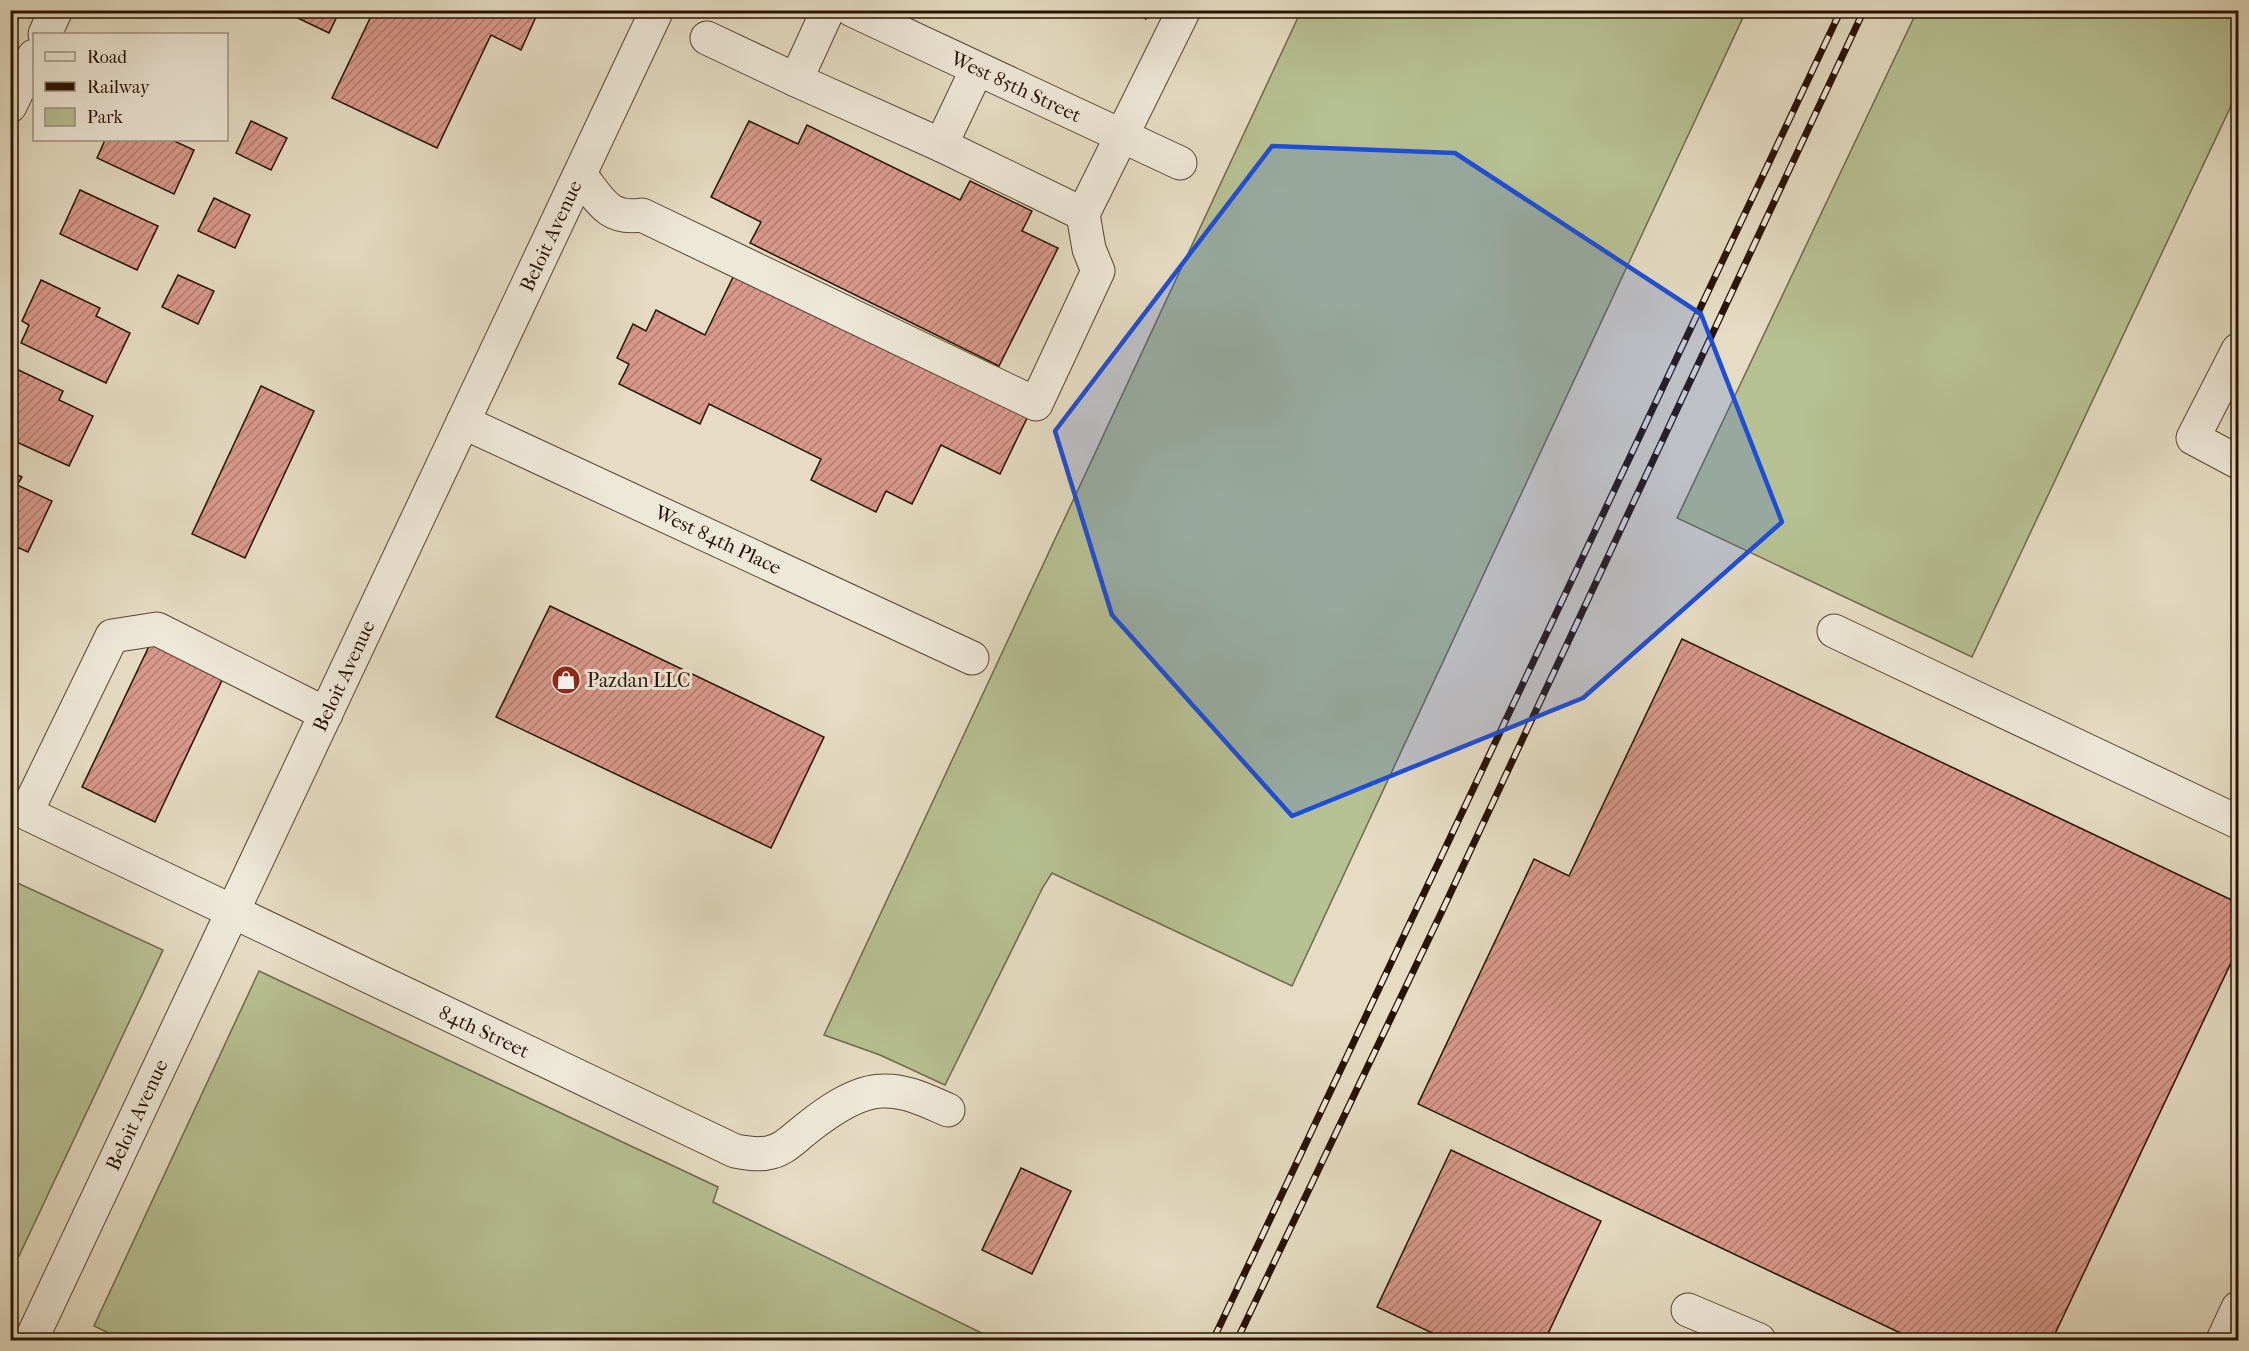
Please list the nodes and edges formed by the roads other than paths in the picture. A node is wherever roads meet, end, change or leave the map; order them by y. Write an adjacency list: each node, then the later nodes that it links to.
1 (56, 10): 6 (street)
2 (657, 10): 15 (street, Beloit Avenue)
3 (828, 10): 10 (street)
4 (852, 10): 9 (street, West 85th Street)
5 (1184, 10): 12 (street)
6 (45, 33)
7 (707, 38): 10 (street)
8 (33, 58): 11 (street)
9 (977, 69): 12 (street, West 85th Street); 13 (street)
10 (796, 80): 13 (street)
11 (10, 106)
12 (1122, 136): 14 (street, West 85th Street); 16 (street)
13 (941, 145): 16 (street)
14 (1180, 163)
15 (581, 180): 16 (street); 18 (street, Beloit Avenue)
16 (1083, 214)
17 (2238, 350): 19 (street)
18 (463, 422): 21 (street, West 84th Place); 22 (street, Beloit Avenue)
19 (2238, 462)
20 (1834, 631): 23 (street)
21 (972, 658)
22 (326, 714): 24 (street, Beloit Avenue); 24 (street, 84th Street)
23 (2238, 822)
24 (233, 913): 25 (street, 84th Street); 28 (street, Beloit Avenue)
25 (948, 1110)
26 (2238, 1308): 30 (street)
27 (1688, 1310): 29 (street)
28 (31, 1341)
29 (1759, 1341)
30 (2223, 1341)

